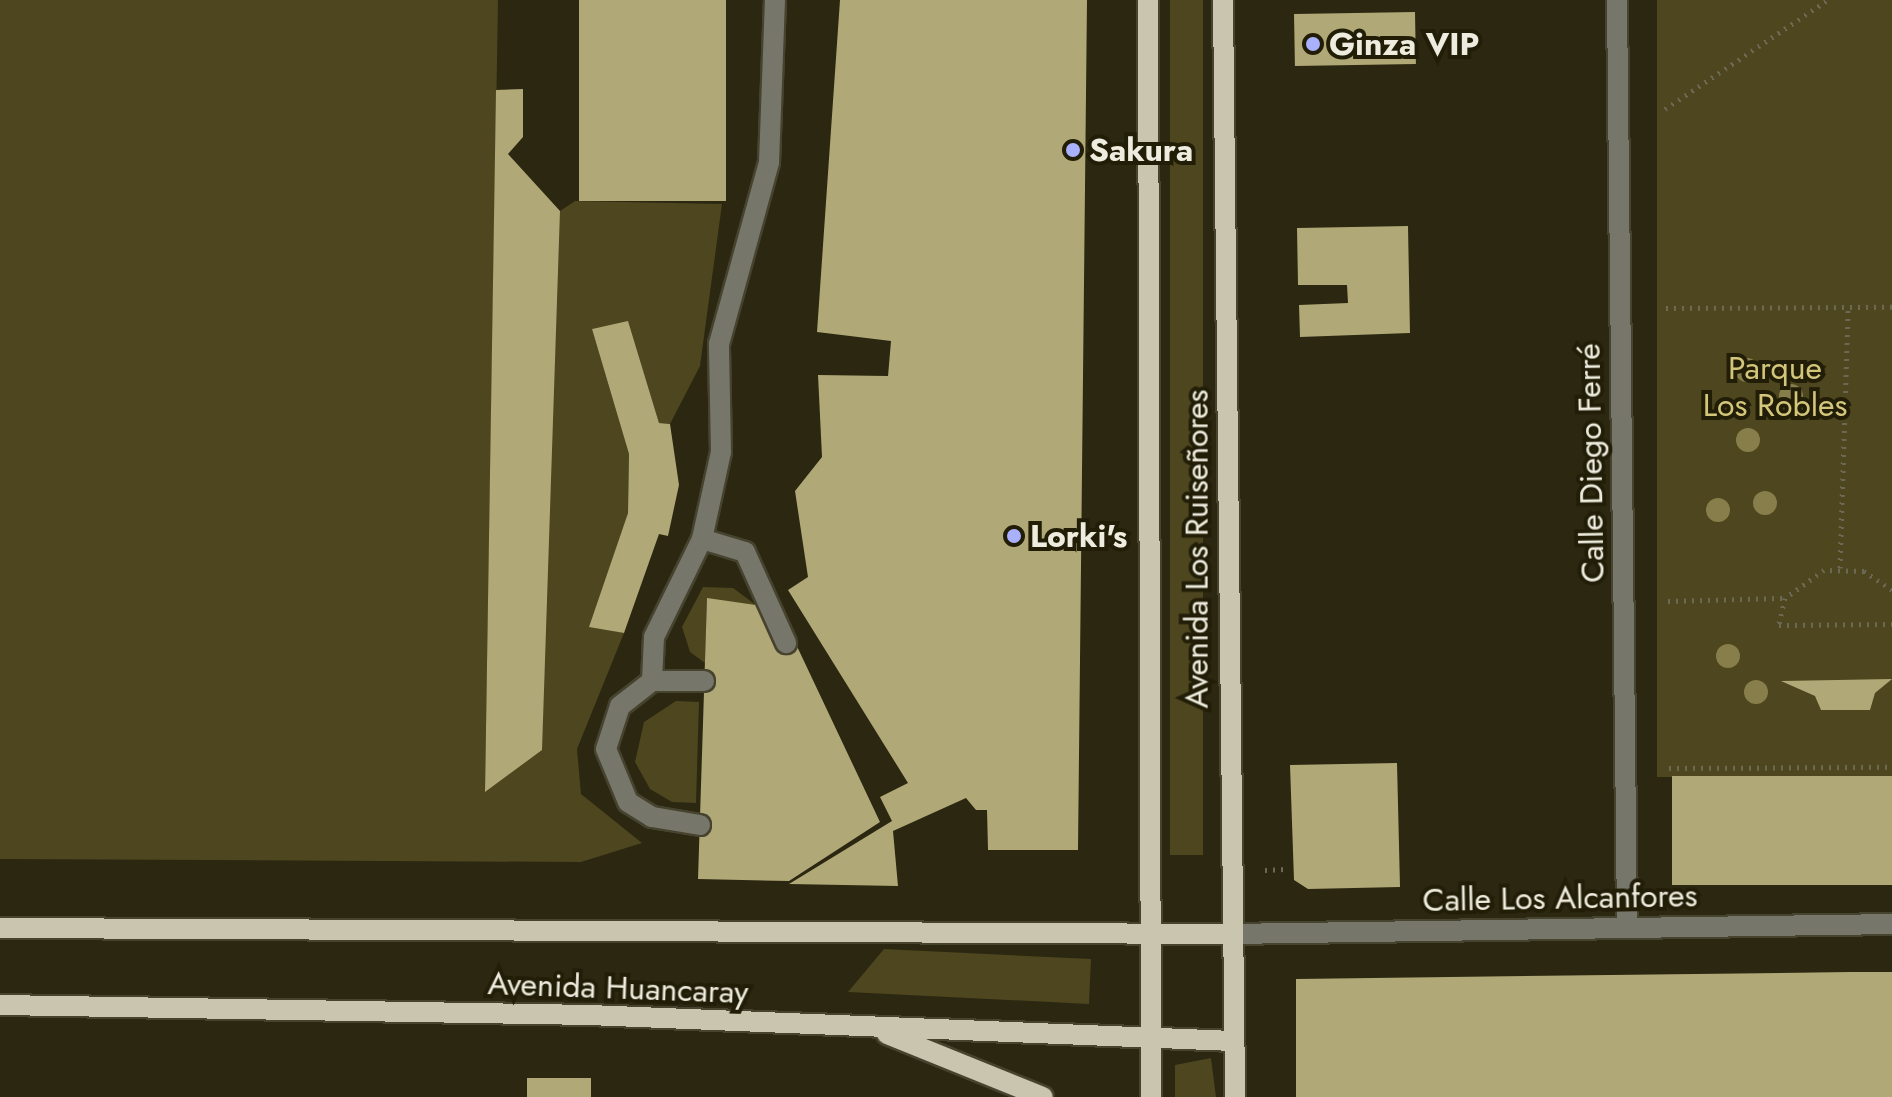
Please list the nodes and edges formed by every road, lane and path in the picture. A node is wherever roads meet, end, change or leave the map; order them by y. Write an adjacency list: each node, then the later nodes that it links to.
1 (775, 0): 10 (street)
2 (1148, 0): 28 (main road, Avenida Los Ruiseñores)
3 (1223, 0): 27 (main road, Avenida Los Ruiseñores)
4 (1617, 0): 25 (street, Calle Diego Ferré)
5 (1828, 0): 6 (path)
6 (1665, 109)
7 (1848, 307): 8 (path); 9 (path); 11 (path)
8 (1892, 307)
9 (1666, 308)
10 (702, 539): 16 (street); 17 (street)
11 (1840, 568): 12 (path); 13 (path)
12 (1892, 590)
13 (1785, 598): 14 (path); 15 (path)
14 (1668, 601)
15 (1892, 624)
16 (786, 643)
17 (652, 681): 18 (street); 21 (street)
18 (704, 681)
19 (1892, 767): 20 (path)
20 (1669, 768)
21 (700, 825)
22 (1285, 869): 23 (path)
23 (1256, 870)
24 (1892, 924): 25 (street, Calle Los Alcanfores)
25 (1627, 926): 27 (street, Calle Los Alcanfores)
26 (0, 928): 28 (main road, Avenida Huancaray)
27 (1229, 934): 28 (main road, Avenida Huancaray); 32 (main road, Avenida Los Ruiseñores)
28 (1145, 937): 31 (main road, Avenida Los Ruiseñores)
29 (0, 1005): 30 (main road, Avenida Huancaray)
30 (868, 1027): 31 (main road, Avenida Huancaray); 33 (main road)
31 (1149, 1041): 32 (main road, Avenida Huancaray); 34 (main road, Avenida Los Ruiseñores)
32 (1233, 1041): 35 (main road, Avenida Los Ruiseñores)
33 (1043, 1097)
34 (1151, 1097)
35 (1235, 1097)

